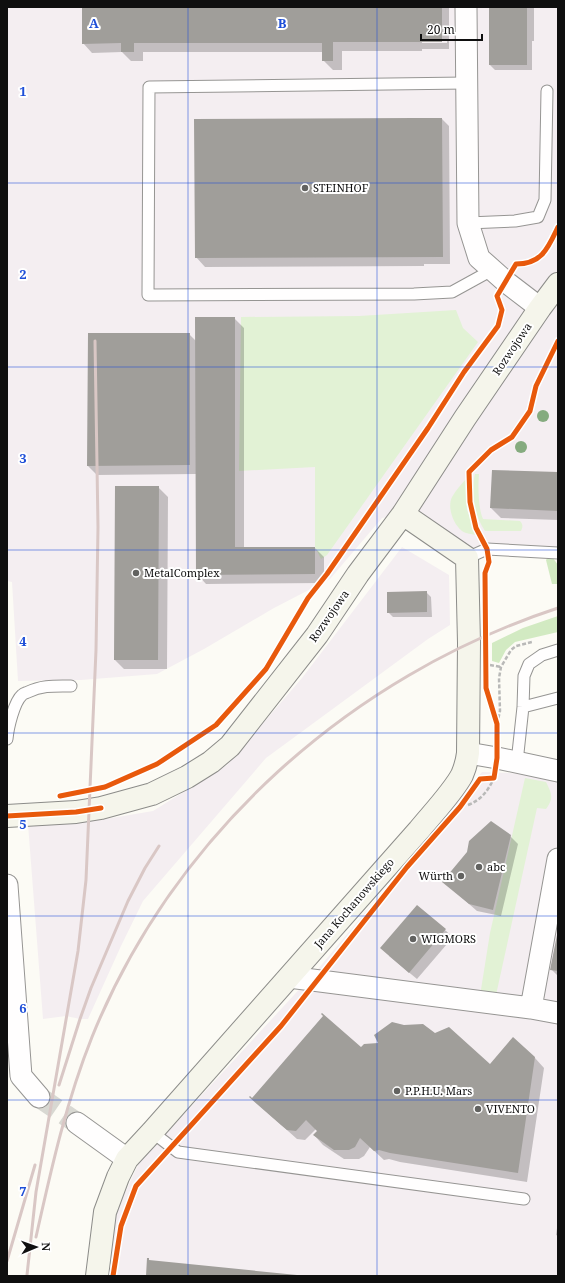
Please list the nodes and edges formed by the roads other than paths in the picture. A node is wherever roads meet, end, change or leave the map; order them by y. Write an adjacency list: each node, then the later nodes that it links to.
1 (466, 7): 2 (street)
2 (466, 83): 4 (street); 5 (lane)
3 (547, 91): 4 (lane)
4 (468, 223): 5 (street)
5 (492, 270): 7 (street)
6 (558, 284): 7 (street, Rozwojowa)
7 (540, 308): 8 (street, Rozwojowa)
8 (403, 514): 10 (street); 19 (street, Rozwojowa)
9 (558, 553): 10 (lane)
10 (467, 558): 16 (street, Jana Kochanowskiego)
11 (558, 650): 14 (lane)
12 (71, 686): 15 (lane)
13 (558, 698): 14 (lane)
14 (523, 707): 17 (lane)
15 (7, 739)
16 (468, 753): 17 (street); 22 (street, Jana Kochanowskiego)
17 (517, 762): 18 (street)
18 (558, 771)
19 (7, 816)
20 (558, 859): 23 (street)
21 (7, 885): 25 (street)
22 (289, 977): 23 (street); 27 (street, Jana Kochanowskiego)
23 (531, 1008): 24 (street)
24 (558, 1013)
25 (39, 1096)
26 (77, 1123): 28 (street)
27 (152, 1132): 28 (street, Jana Kochanowskiego); 29 (lane)
28 (127, 1159): 30 (street, Jana Kochanowskiego)
29 (524, 1198)
30 (97, 1276)

